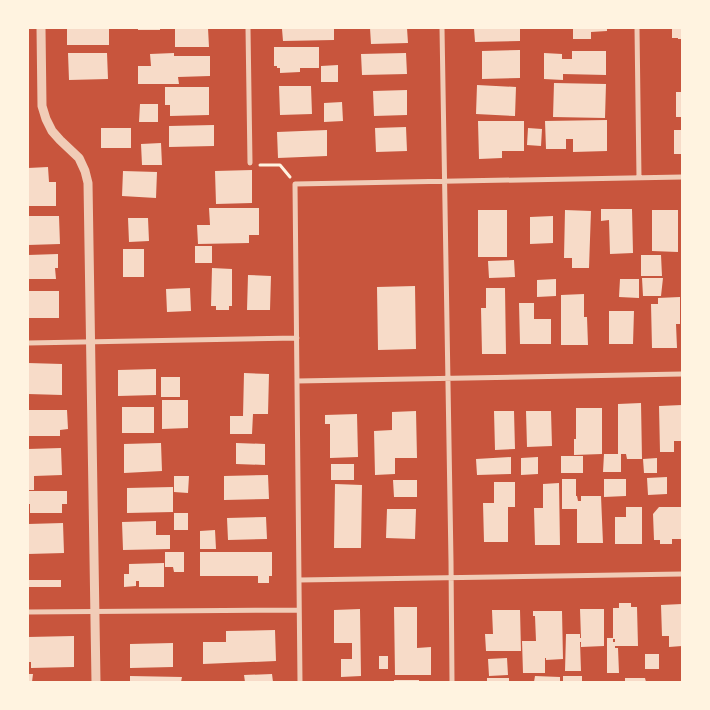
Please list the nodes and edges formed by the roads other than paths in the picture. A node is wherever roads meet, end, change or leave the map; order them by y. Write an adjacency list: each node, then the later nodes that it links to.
1 (40, 28): 10 (street)
2 (248, 28): 5 (street)
3 (442, 28): 8 (street)
4 (637, 28): 7 (street)
5 (250, 162)
6 (682, 177): 7 (street)
7 (639, 178): 8 (street)
8 (444, 181): 9 (street); 13 (street)
9 (296, 338): 10 (street); 14 (street)
10 (90, 342): 11 (street); 19 (street)
11 (28, 343)
12 (682, 374): 13 (street)
13 (447, 379): 14 (street); 16 (street)
14 (297, 381): 17 (street)
15 (682, 574): 16 (street)
16 (451, 578): 17 (street); 23 (street)
17 (299, 580): 18 (street)
18 (299, 610): 19 (street); 22 (street)
19 (95, 611): 20 (street); 21 (street)
20 (28, 612)
21 (96, 682)
22 (300, 682)
23 (452, 682)

